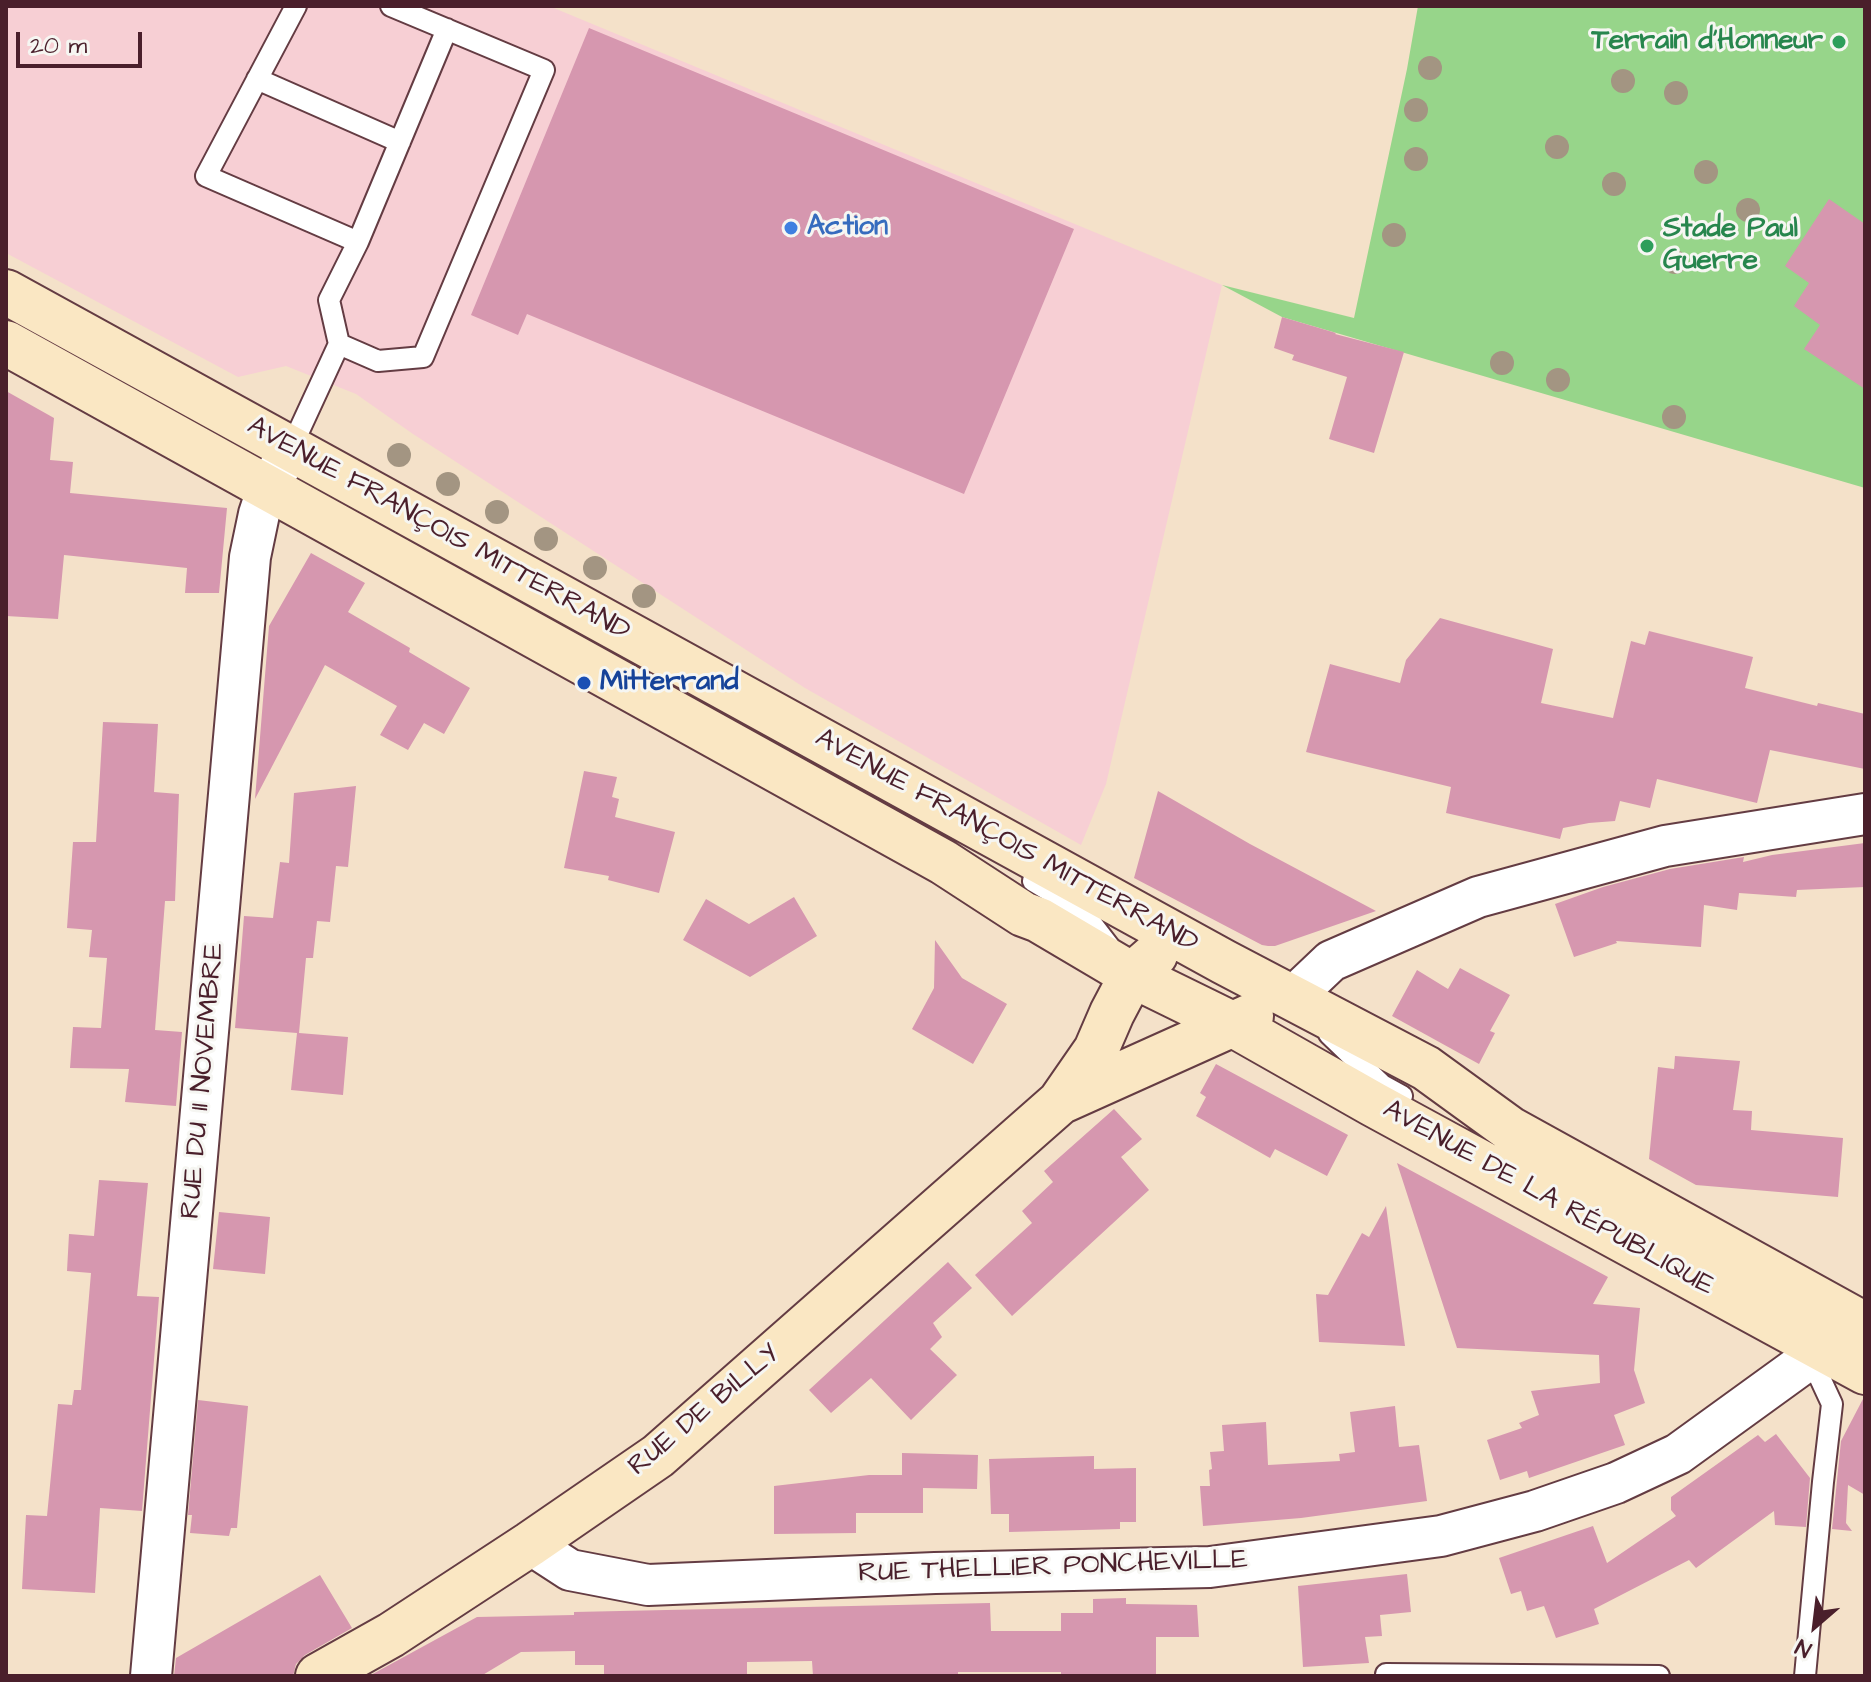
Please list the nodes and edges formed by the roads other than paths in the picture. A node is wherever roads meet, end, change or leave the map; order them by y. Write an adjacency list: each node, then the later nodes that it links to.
1 (296, 6): 4 (lane)
2 (391, 6): 3 (lane)
3 (447, 29): 5 (lane); 9 (lane)
4 (257, 79): 5 (lane); 6 (lane)
5 (400, 142): 6 (lane)
6 (358, 242): 9 (lane)
7 (6, 292): 10 (main road, AVENUE FRANÇOIS MITTERRAND)
8 (6, 343): 11 (main road, AVENUE FRANÇOIS MITTERRAND)
9 (339, 344): 10 (lane)
10 (291, 448): 11 (street, RUE DU 11 NOVEMBRE); 16 (main road, AVENUE FRANÇOIS MITTERRAND)
11 (268, 487): 12 (main road, AVENUE FRANÇOIS MITTERRAND); 27 (street, RUE DU 11 NOVEMBRE)
12 (700, 726): 13 (lane); 17 (main road, AVENUE FRANÇOIS MITTERRAND)
13 (743, 729)
14 (1865, 814): 18 (street)
15 (1021, 875): 17 (lane)
16 (1224, 962): 17 (main road); 18 (main road, AVENUE FRANÇOIS MITTERRAND)
17 (1132, 975): 19 (main road, AVENUE FRANÇOIS MITTERRAND); 20 (main road, RUE DE BILLY)
18 (1292, 998): 19 (main road, RUE DE BILLY); 21 (lane); 22 (main road, AVENUE DE LA RÉPUBLIQUE)
19 (1232, 1024): 20 (main road, RUE DE BILLY); 23 (main road, AVENUE DE LA RÉPUBLIQUE)
20 (1060, 1102): 25 (main road, RUE DE BILLY)
21 (1417, 1105)
22 (1865, 1325)
23 (1813, 1356): 24 (main road, AVENUE DE LA RÉPUBLIQUE); 25 (street, RUE THELLIER PONCHEVILLE); 30 (lane)
24 (1865, 1372)
25 (530, 1544): 28 (main road, RUE DE BILLY)
26 (1386, 1674): 29 (lane)
27 (151, 1676)
28 (318, 1676)
29 (1659, 1676)
30 (1805, 1676)

